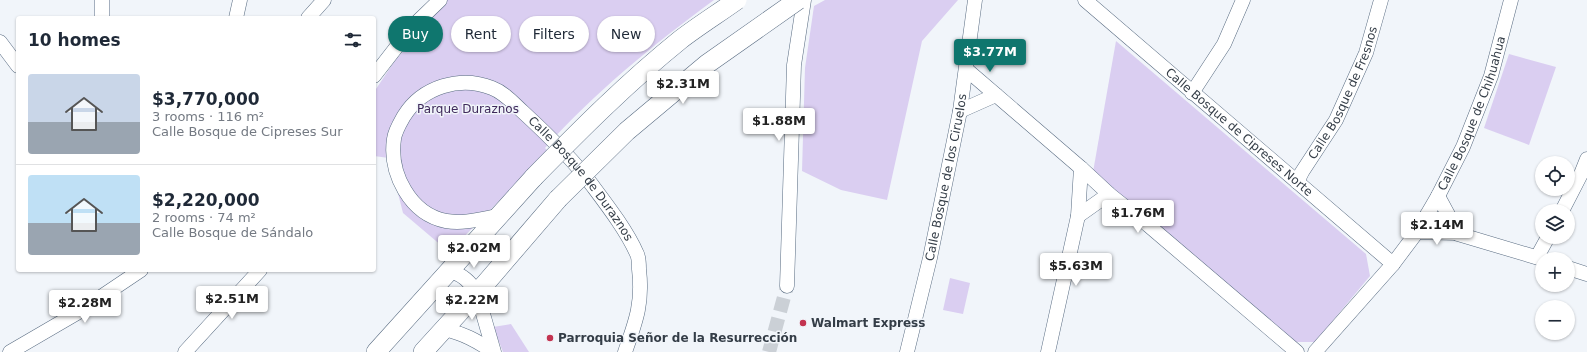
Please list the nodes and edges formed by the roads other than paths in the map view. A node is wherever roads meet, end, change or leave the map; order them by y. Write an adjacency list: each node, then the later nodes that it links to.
1 (102, 0): 13 (street)
2 (240, 0): 14 (street)
3 (324, 0): 15 (street)
4 (440, 0): 19 (street)
5 (738, 0): 30 (main road, bridge)
6 (798, 0): 42 (main road, bridge)
7 (804, 0): 41 (street)
8 (975, 0): 18 (street, Calle Bosque de los Ciruelos)
9 (1243, 0): 20 (street)
10 (1380, 0): 25 (street, Calle Bosque de Fresnos)
11 (1511, 0): 27 (street, Calle Bosque de Chihuahua)
12 (1089, 1): 20 (street, Calle Bosque de Cipreses Norte)
13 (102, 16)
14 (236, 16)
15 (310, 16)
16 (0, 42): 17 (street)
17 (16, 63)
18 (967, 70): 21 (street); 22 (street, Calle Bosque de los Ciruelos)
19 (376, 73)
20 (1192, 93): 25 (street, Calle Bosque de Cipreses Norte)
21 (996, 95): 22 (street); 24 (street)
22 (960, 111): 50 (street, Calle Bosque de los Ciruelos)
23 (1587, 159): 28 (street)
24 (1081, 168): 26 (street); 31 (street)
25 (1297, 182): 35 (street, Calle Bosque de Cipreses Norte)
26 (1109, 194): 31 (street); 52 (street)
27 (1438, 196): 29 (street, Calle Bosque de Chihuahua); 33 (street)
28 (1566, 204)
29 (1427, 215): 32 (street, Calle Bosque de Chihuahua); 33 (street)
30 (498, 216): 36 (main road); 49 (street, Calle Bosque de Duraznos)
31 (1078, 216): 51 (street)
32 (1417, 232): 33 (street); 35 (street, Calle Bosque de Chihuahua)
33 (1458, 234): 34 (street)
34 (1535, 257)
35 (1393, 264): 53 (street, Calle Bosque de Chihuahua)
36 (449, 270): 42 (street); 46 (main road)
37 (1575, 270): 40 (street)
38 (138, 272): 44 (street)
39 (258, 272): 45 (street)
40 (1587, 274)
41 (787, 286)
42 (477, 292): 43 (main road); 48 (street)
43 (444, 329): 47 (main road); 48 (street)
44 (10, 352)
45 (185, 352)
46 (376, 352)
47 (423, 352)
48 (494, 352)
49 (625, 352)
50 (907, 352)
51 (1048, 352)
52 (1297, 352)
53 (1315, 352)

